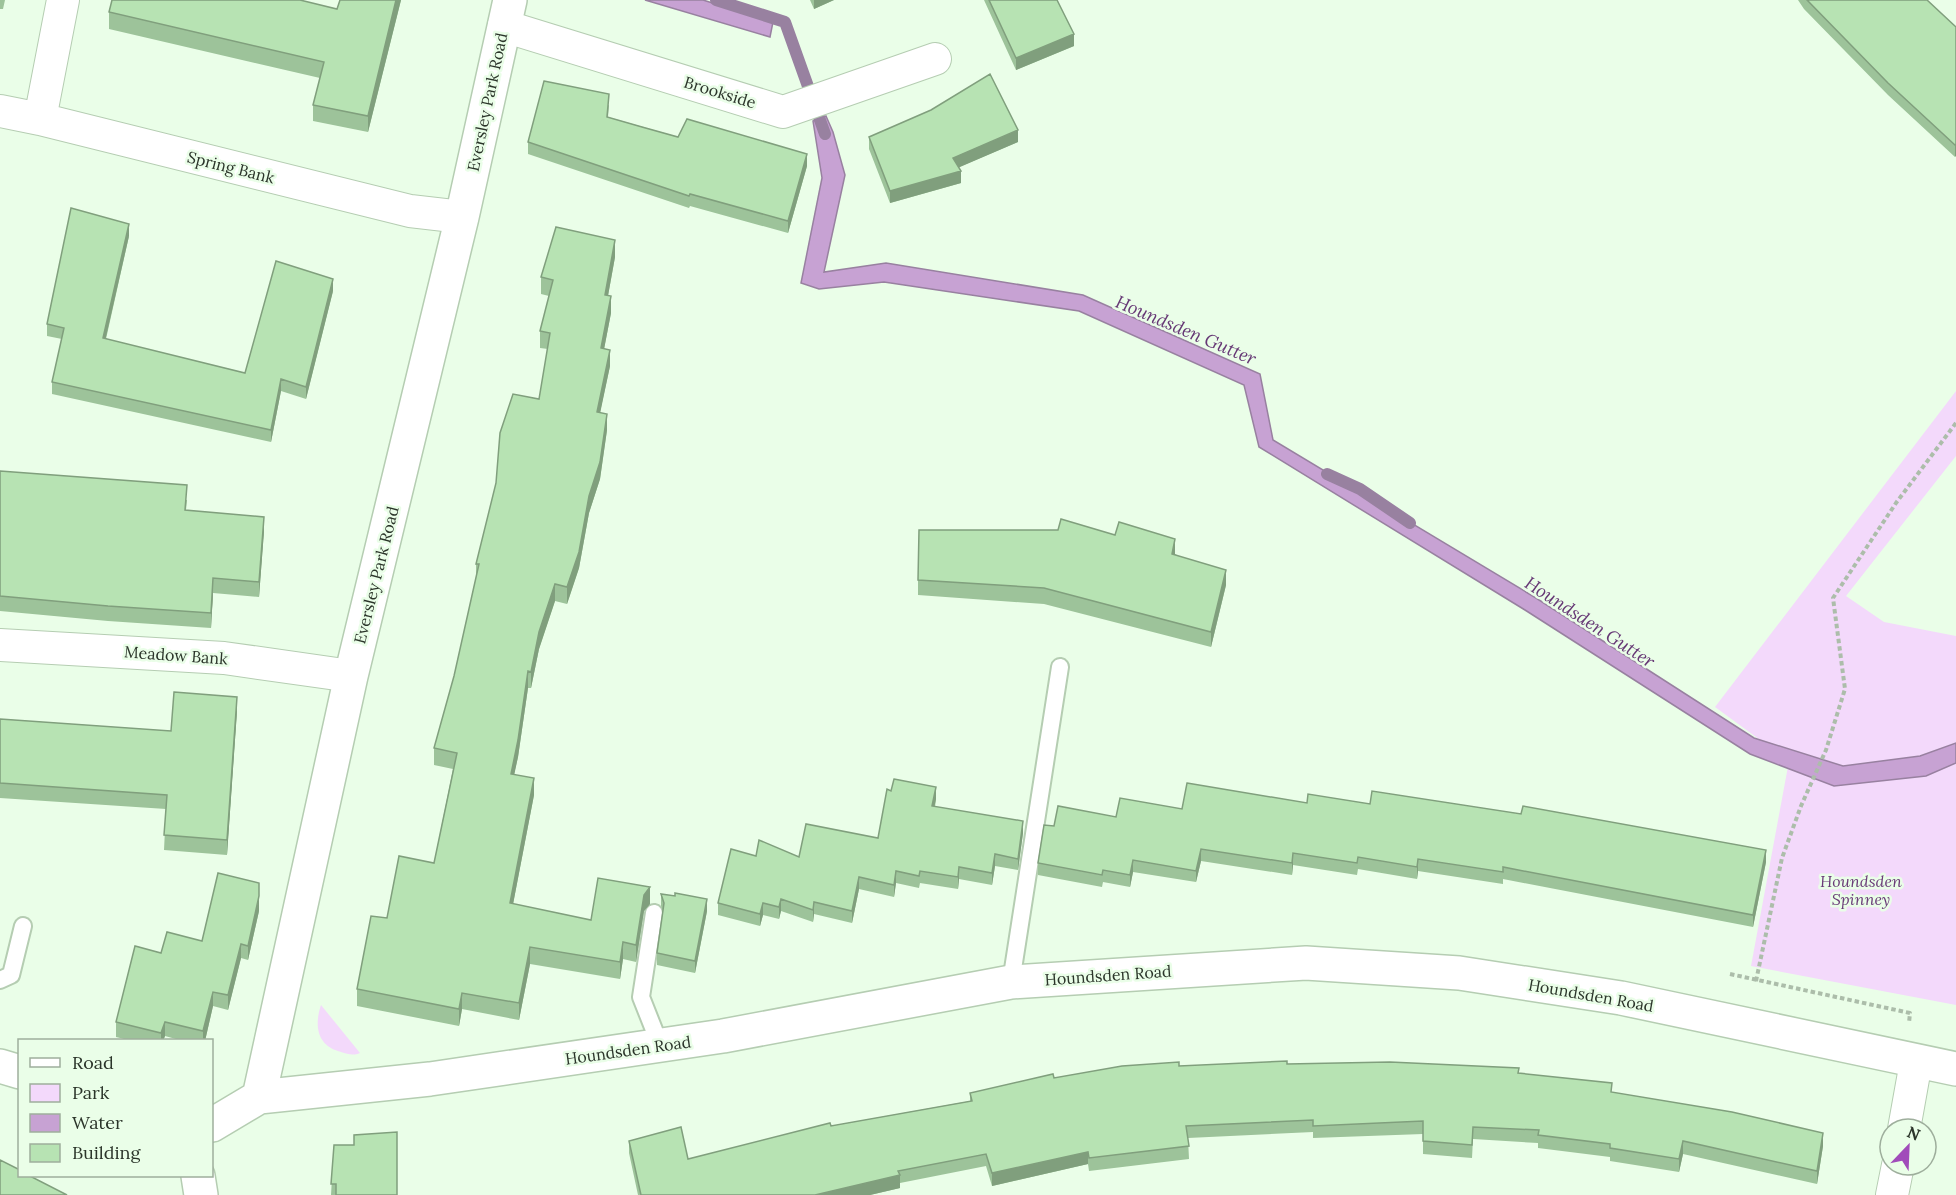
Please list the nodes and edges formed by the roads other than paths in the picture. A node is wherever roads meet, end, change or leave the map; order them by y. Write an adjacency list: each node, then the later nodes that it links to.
1 (63, 0): 5 (street)
2 (507, 13): 3 (street, Brookside); 6 (street, Eversley Park Road)
3 (935, 59)
4 (0, 111): 5 (street, Spring Bank)
5 (40, 119): 6 (street, Spring Bank)
6 (462, 217): 9 (street, Eversley Park Road)
7 (0, 645): 9 (street, Meadow Bank)
8 (1060, 667): 13 (lane)
9 (351, 676): 19 (street, Eversley Park Road)
10 (654, 913): 14 (lane)
11 (23, 926): 12 (lane)
12 (0, 980)
13 (1011, 982): 14 (street, Houndsden Road); 15 (street, Houndsden Road)
14 (660, 1045): 19 (street, Houndsden Road)
15 (1916, 1062): 17 (street, Houndsden Road); 20 (street)
16 (0, 1066): 18 (street)
17 (1956, 1069)
18 (18, 1071)
19 (259, 1097): 21 (street)
20 (1906, 1117)
21 (213, 1124)
22 (198, 1177): 24 (street)
23 (1896, 1177): 25 (street)
24 (201, 1195)
25 (1892, 1195)

